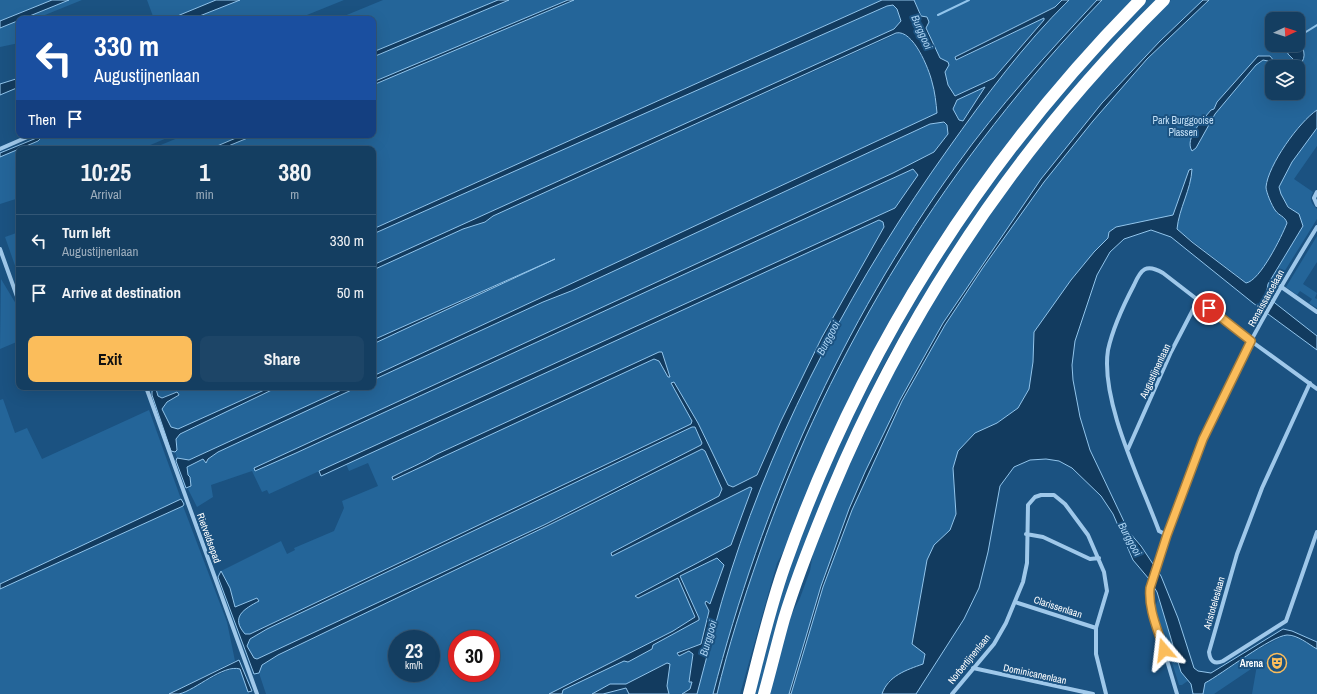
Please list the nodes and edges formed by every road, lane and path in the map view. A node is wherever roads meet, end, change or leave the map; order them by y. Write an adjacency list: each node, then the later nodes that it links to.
1 (1140, 0): 26 (highway)
2 (1164, 0): 27 (highway)
3 (25, 138): 4 (street)
4 (0, 149)
5 (1317, 192): 6 (street)
6 (1317, 206)
7 (1317, 227): 9 (street, Renaissancelaan)
8 (0, 249): 10 (street)
9 (1280, 286): 12 (street); 13 (street, Renaissancelaan)
10 (16, 294)
11 (1198, 300): 13 (street); 17 (street, Augustijnenlaan); 17 (street)
12 (1317, 312)
13 (1251, 341): 14 (street); 20 (street, Renaissancelaan)
14 (1310, 383): 15 (street); 18 (street, Aristoteleslaan)
15 (1317, 389)
16 (147, 390): 25 (street, Rietveldsepad)
17 (1128, 449): 20 (street)
18 (1317, 532)
19 (1026, 534): 21 (street); 21 (street, Norbertijnenlaan); 22 (street, Norbertijnenlaan)
20 (1167, 535): 31 (street, Renaissancelaan)
21 (1099, 558): 23 (street, Norbertijnenlaan)
22 (1016, 602): 23 (street, Clarissenlaan); 24 (street, Norbertijnenlaan)
23 (1096, 628): 30 (street, Norbertijnenlaan)
24 (973, 668): 28 (street, Norbertijnenlaan); 29 (street, Dominicanenlaan)
25 (257, 694)
26 (749, 694)
27 (764, 694)
28 (952, 694)
29 (1093, 694)
30 (1106, 694)
31 (1177, 694)

